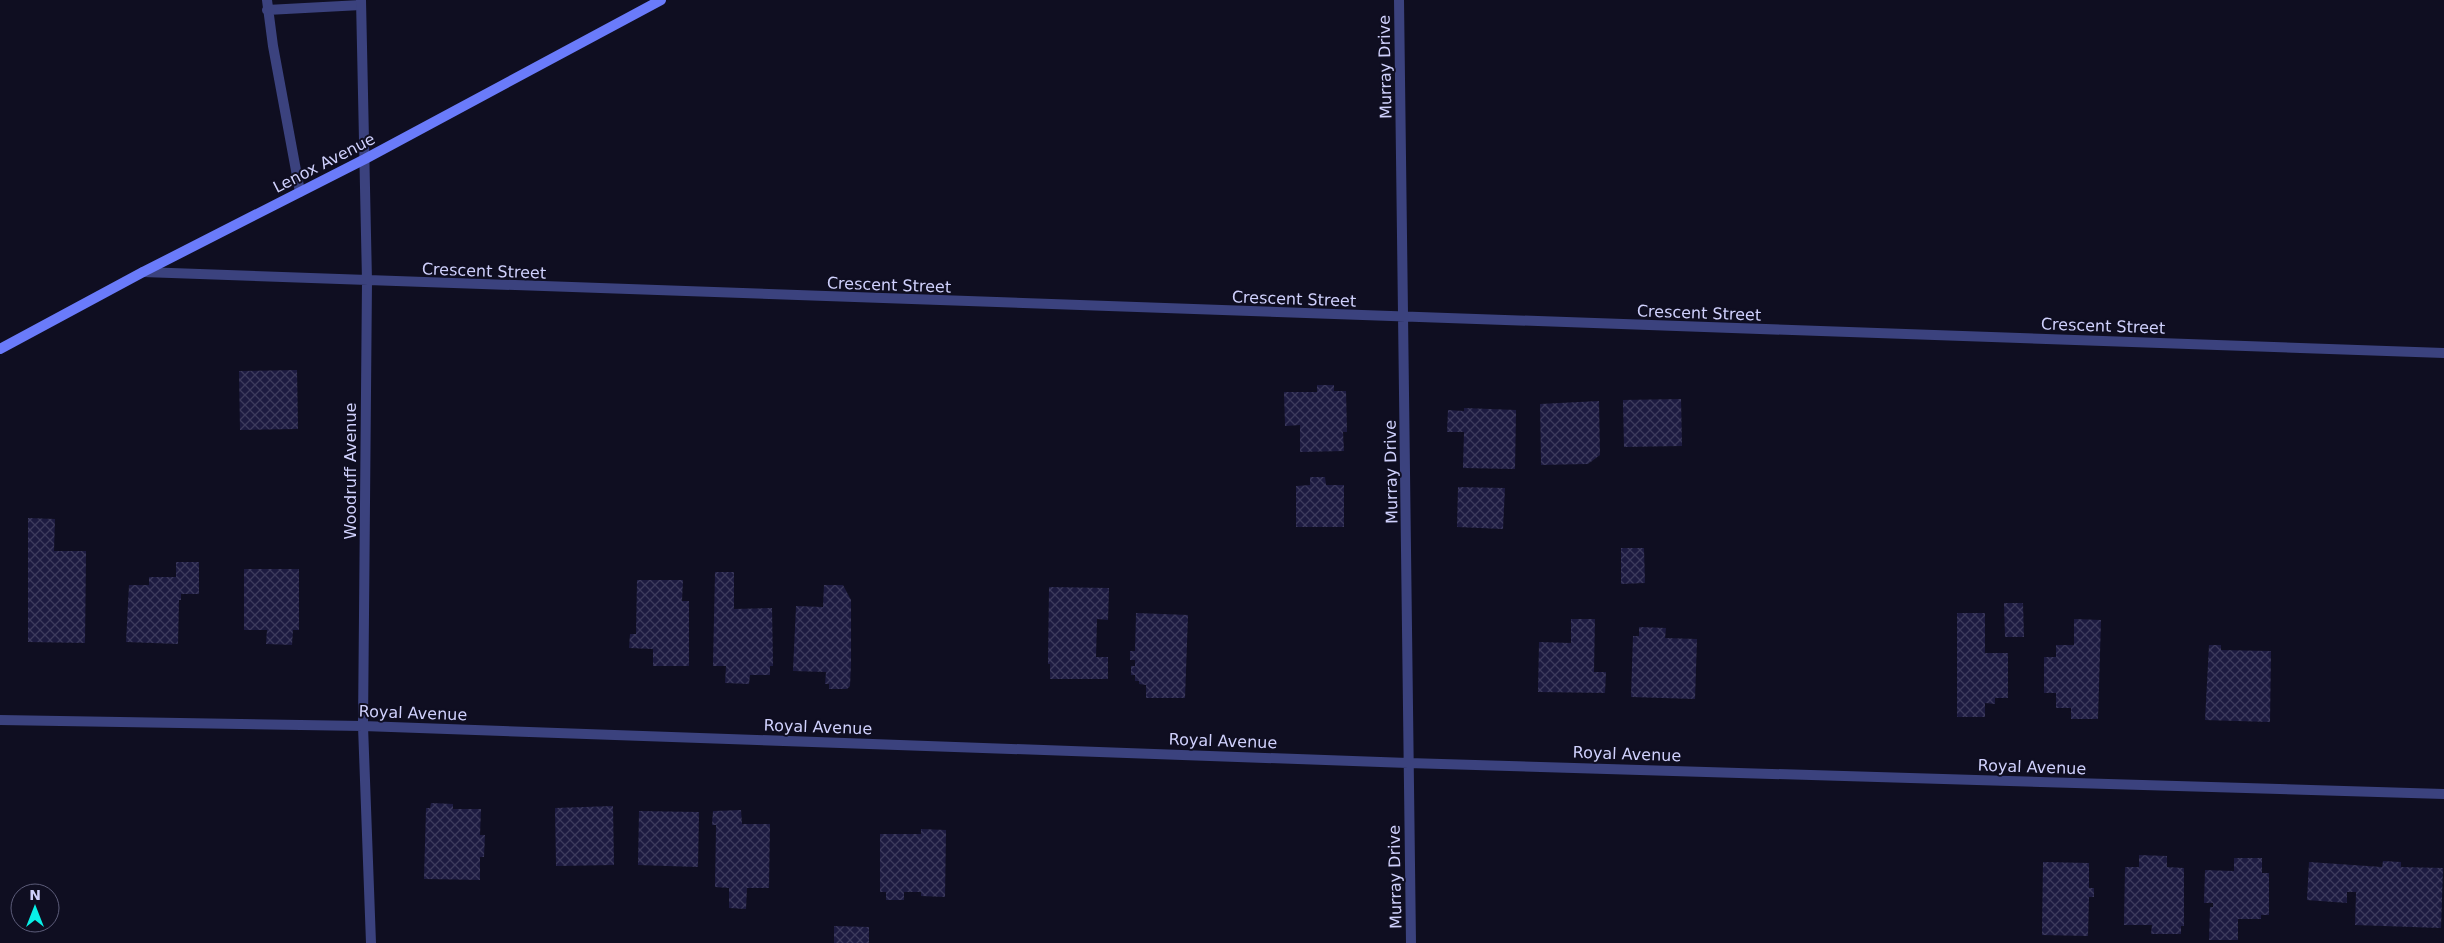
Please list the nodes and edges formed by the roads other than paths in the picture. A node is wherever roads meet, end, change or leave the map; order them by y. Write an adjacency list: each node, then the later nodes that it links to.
1 (661, 0): 5 (main road, Lenox Avenue)
2 (1399, 0): 9 (street, Murray Drive)
3 (361, 3): 4 (street); 5 (street, Woodruff Avenue)
4 (267, 5): 6 (street)
5 (365, 159): 6 (main road, Lenox Avenue); 8 (street, Woodruff Avenue)
6 (300, 192): 7 (main road, Lenox Avenue)
7 (143, 272): 8 (street, Crescent Street); 10 (main road, Lenox Avenue)
8 (367, 282): 9 (street, Crescent Street); 13 (street, Woodruff Avenue)
9 (1404, 318): 11 (street, Crescent Street); 14 (street, Murray Drive)
10 (0, 350)
11 (2444, 353)
12 (0, 720): 13 (street, Royal Avenue)
13 (363, 726): 14 (street, Royal Avenue); 16 (street, Woodruff Avenue)
14 (1408, 762): 15 (street, Royal Avenue); 17 (street, Murray Drive)
15 (2444, 794)
16 (371, 943)
17 (1411, 943)

